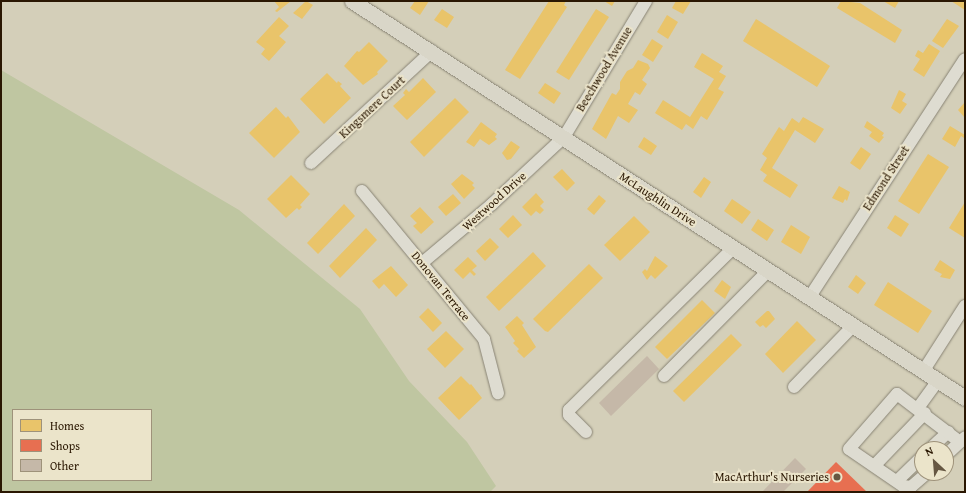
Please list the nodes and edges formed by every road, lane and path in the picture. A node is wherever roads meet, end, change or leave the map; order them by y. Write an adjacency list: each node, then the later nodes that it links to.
1 (352, 1): 3 (main road, McLaughlin Drive)
2 (646, 1): 5 (street, Beechwood Avenue)
3 (432, 51): 5 (main road, McLaughlin Drive); 6 (street, Kingsmere Court)
4 (965, 59): 11 (street, Edmond Street)
5 (564, 137): 8 (main road, McLaughlin Drive); 9 (street, Westwood Drive)
6 (311, 163)
7 (362, 191): 9 (street, Donovan Terrace)
8 (732, 248): 10 (main road, McLaughlin Drive); 21 (street)
9 (422, 263): 18 (street, Donovan Terrace)
10 (768, 271): 11 (main road, McLaughlin Drive); 15 (street)
11 (809, 298): 13 (main road, McLaughlin Drive)
12 (965, 306): 14 (street)
13 (853, 326): 14 (main road, McLaughlin Drive); 17 (street)
14 (924, 370): 16 (main road, McLaughlin Drive)
15 (664, 376)
16 (938, 380): 19 (main road, McLaughlin Drive); 20 (street)
17 (794, 387)
18 (498, 393)
19 (965, 398)
20 (921, 411): 22 (street); 26 (street); 26 (street)
21 (586, 432)
22 (948, 432): 23 (street); 24 (street)
23 (962, 439): 25 (street)
24 (938, 441)
25 (954, 447)
26 (875, 465): 28 (street)
27 (914, 465): 28 (street)
28 (897, 481): 29 (street)
29 (918, 481)

